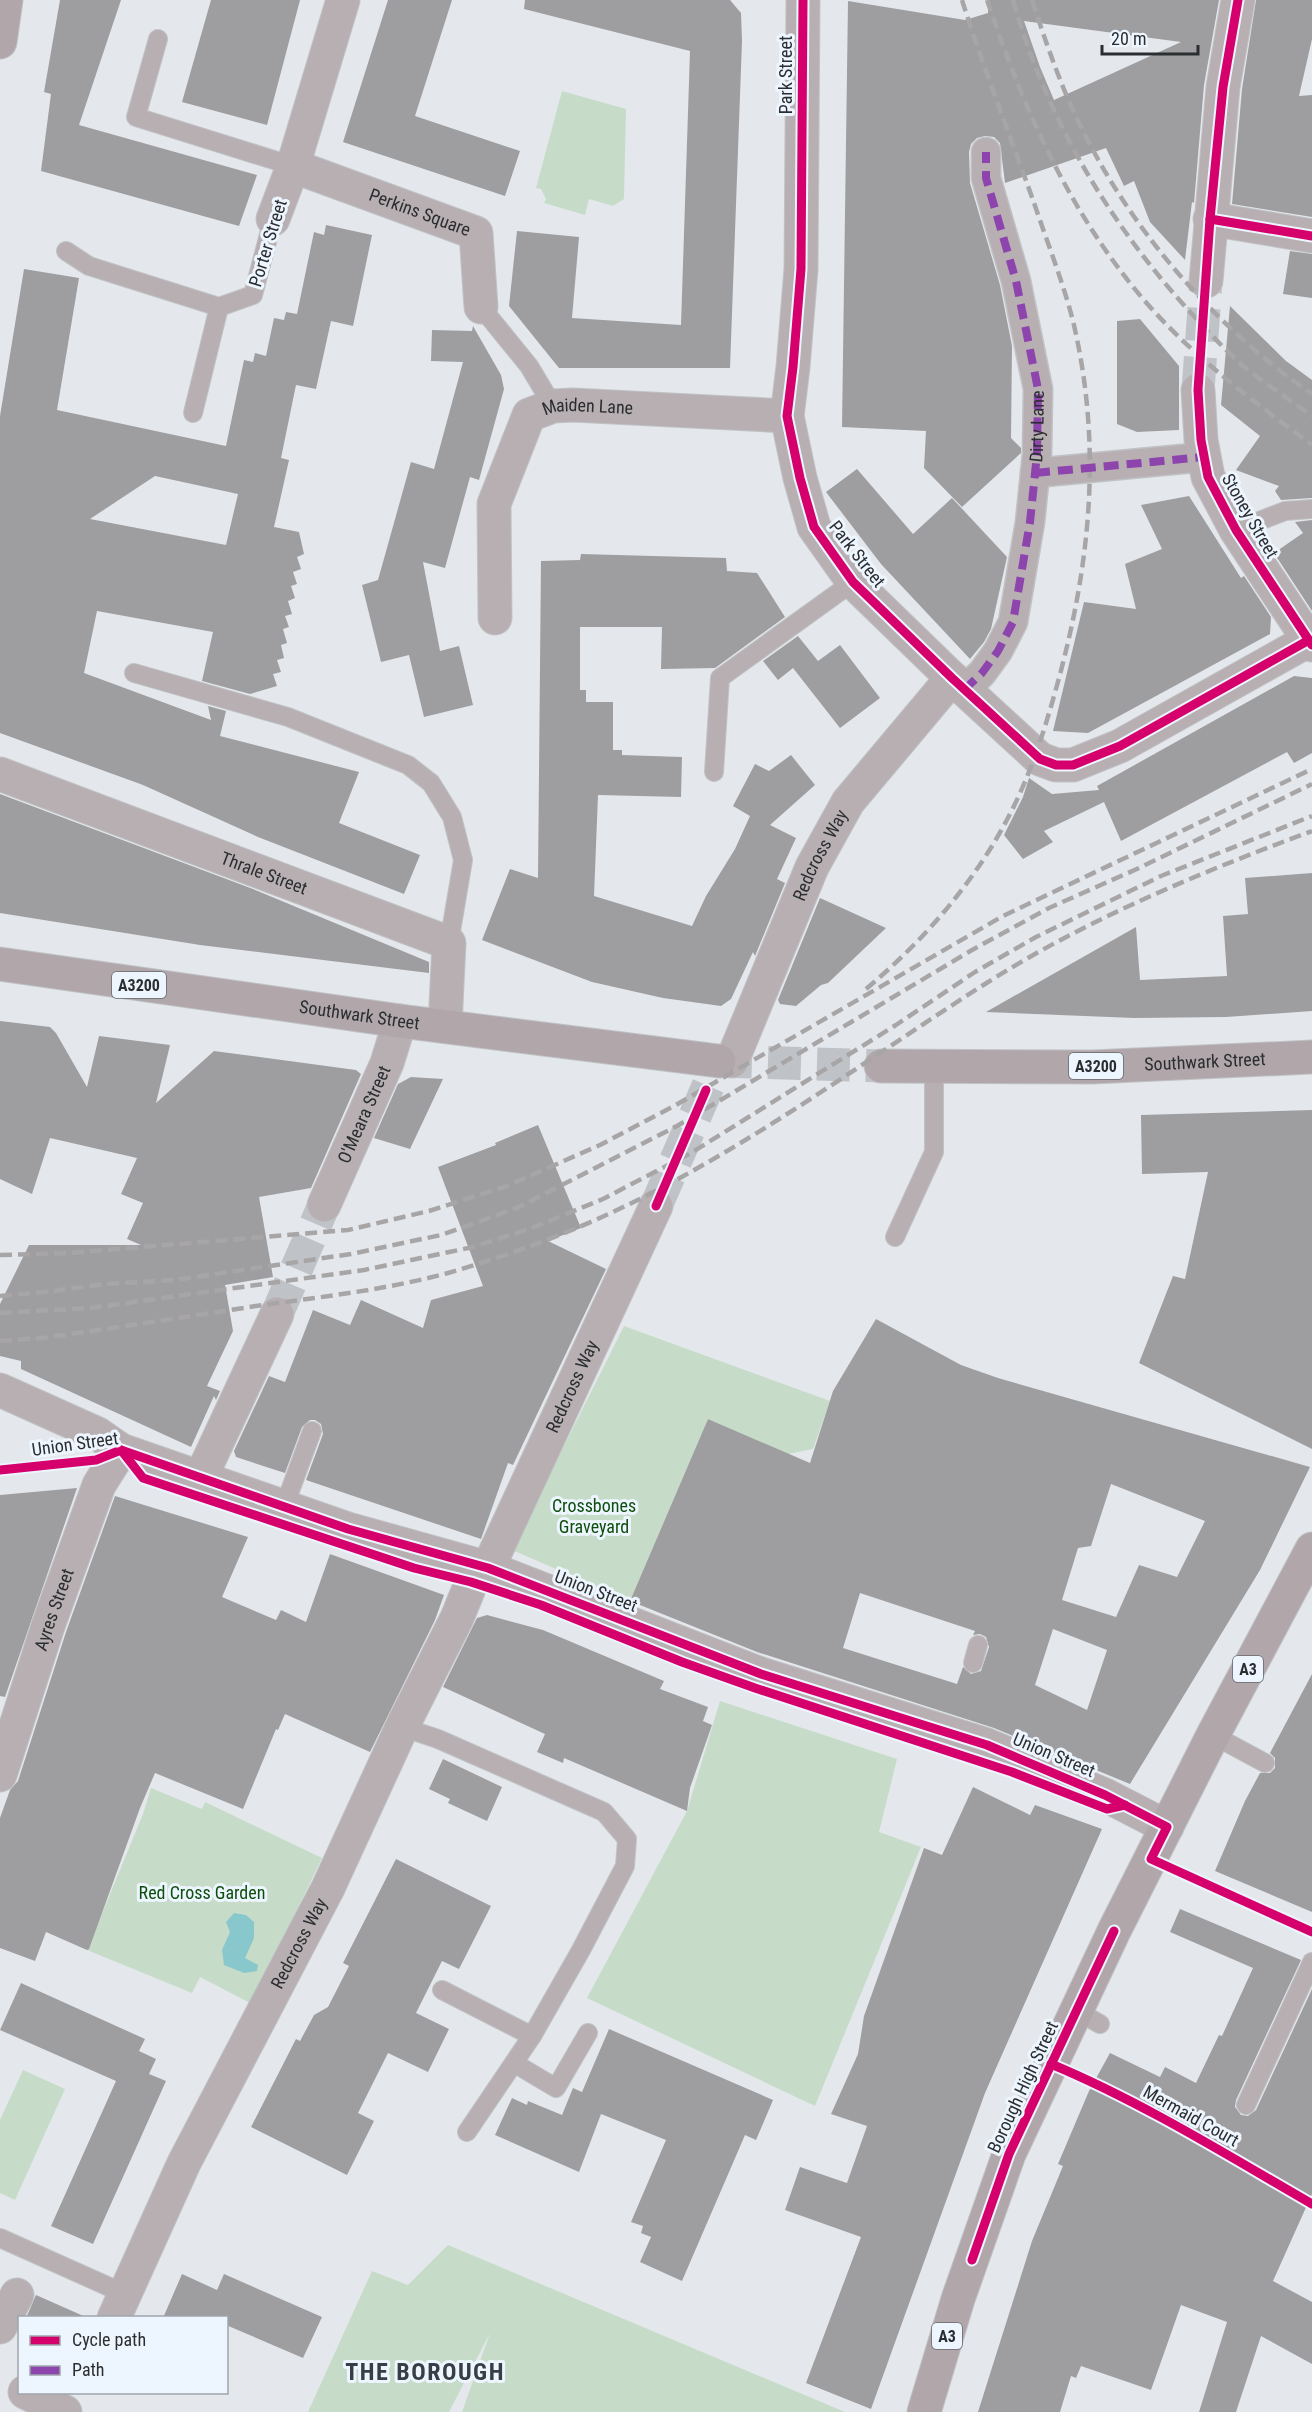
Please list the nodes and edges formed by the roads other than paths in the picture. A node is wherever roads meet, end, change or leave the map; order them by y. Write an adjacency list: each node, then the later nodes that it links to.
1 (343, 0): 6 (street, Porter Street)
2 (803, 0): 17 (street, Park Street)
3 (1238, 0): 8 (street)
4 (158, 39): 6 (lane)
5 (986, 152): 19 (street, Dirty Lane)
6 (292, 166): 7 (street, Porter Street); 13 (street, Perkins Square)
7 (273, 219): 12 (lane, Porter Street)
8 (1210, 219): 9 (street); 11 (street)
9 (1312, 236)
10 (66, 251): 12 (lane)
11 (1206, 281)
12 (219, 307): 16 (lane)
13 (481, 307): 15 (lane)
14 (1198, 390): 18 (street, Stoney Street)
15 (553, 406): 17 (street, Maiden Lane); 23 (street, Maiden Lane)
16 (193, 413)
17 (787, 416): 22 (street, Park Street)
18 (1204, 457): 19 (street); 21 (street, Stoney Street)
19 (1035, 473): 26 (street, Dirty Lane)
20 (1312, 509): 21 (lane)
21 (1236, 530): 24 (street, Stoney Street)
22 (853, 582): 26 (street, Park Street); 27 (lane)
23 (495, 618)
24 (1310, 643): 26 (street, Park Street)
25 (134, 673): 29 (lane)
26 (958, 684): 34 (street, Redcross Way)
27 (714, 772)
28 (0, 774): 29 (street, Thrale Street)
29 (449, 943): 32 (street)
30 (0, 964): 31 (main road, Southwark Street / A3200)
31 (400, 1022): 32 (main road, Southwark Street / A3200); 37 (street, O'Meara Street)
32 (445, 1026): 34 (main road, Southwark Street / A3200)
33 (1312, 1057): 36 (main road, Southwark Street / A3200)
34 (725, 1061)
35 (881, 1066): 36 (main road, Southwark Street / A3200)
36 (934, 1067): 39 (lane)
37 (324, 1205)
38 (656, 1206): 47 (street, Redcross Way)
39 (895, 1237)
40 (277, 1314): 44 (street)
41 (0, 1390): 43 (street, Union Street)
42 (312, 1431): 45 (lane)
43 (121, 1450): 44 (street, Union Street); 53 (street, Ayres Street)
44 (200, 1479): 45 (street, Union Street)
45 (284, 1507): 47 (street, Union Street)
46 (1311, 1554): 51 (main road, Borough High Street / A3)
47 (483, 1567): 50 (street, Redcross Way); 54 (street, Union Street)
48 (978, 1645): 49 (lane)
49 (973, 1663)
50 (402, 1727): 58 (lane); 64 (street, Redcross Way)
51 (1213, 1735): 52 (lane); 54 (main road, Borough High Street / A3)
52 (1265, 1763)
53 (0, 1775)
54 (1167, 1827): 71 (main road, Borough High Street / A3)
55 (1312, 1962): 60 (lane)
56 (442, 1990): 58 (lane)
57 (588, 2033): 59 (lane)
58 (532, 2036): 59 (lane)
59 (514, 2063): 61 (lane)
60 (1245, 2105)
61 (467, 2132)
62 (0, 2238): 64 (lane)
63 (16, 2295): 65 (street)
64 (119, 2306)
65 (0, 2327)
66 (0, 2381): 67 (street)
67 (18, 2389)
68 (29, 2394): 70 (street)
69 (77, 2394): 70 (street)
70 (68, 2412)
71 (924, 2412)

